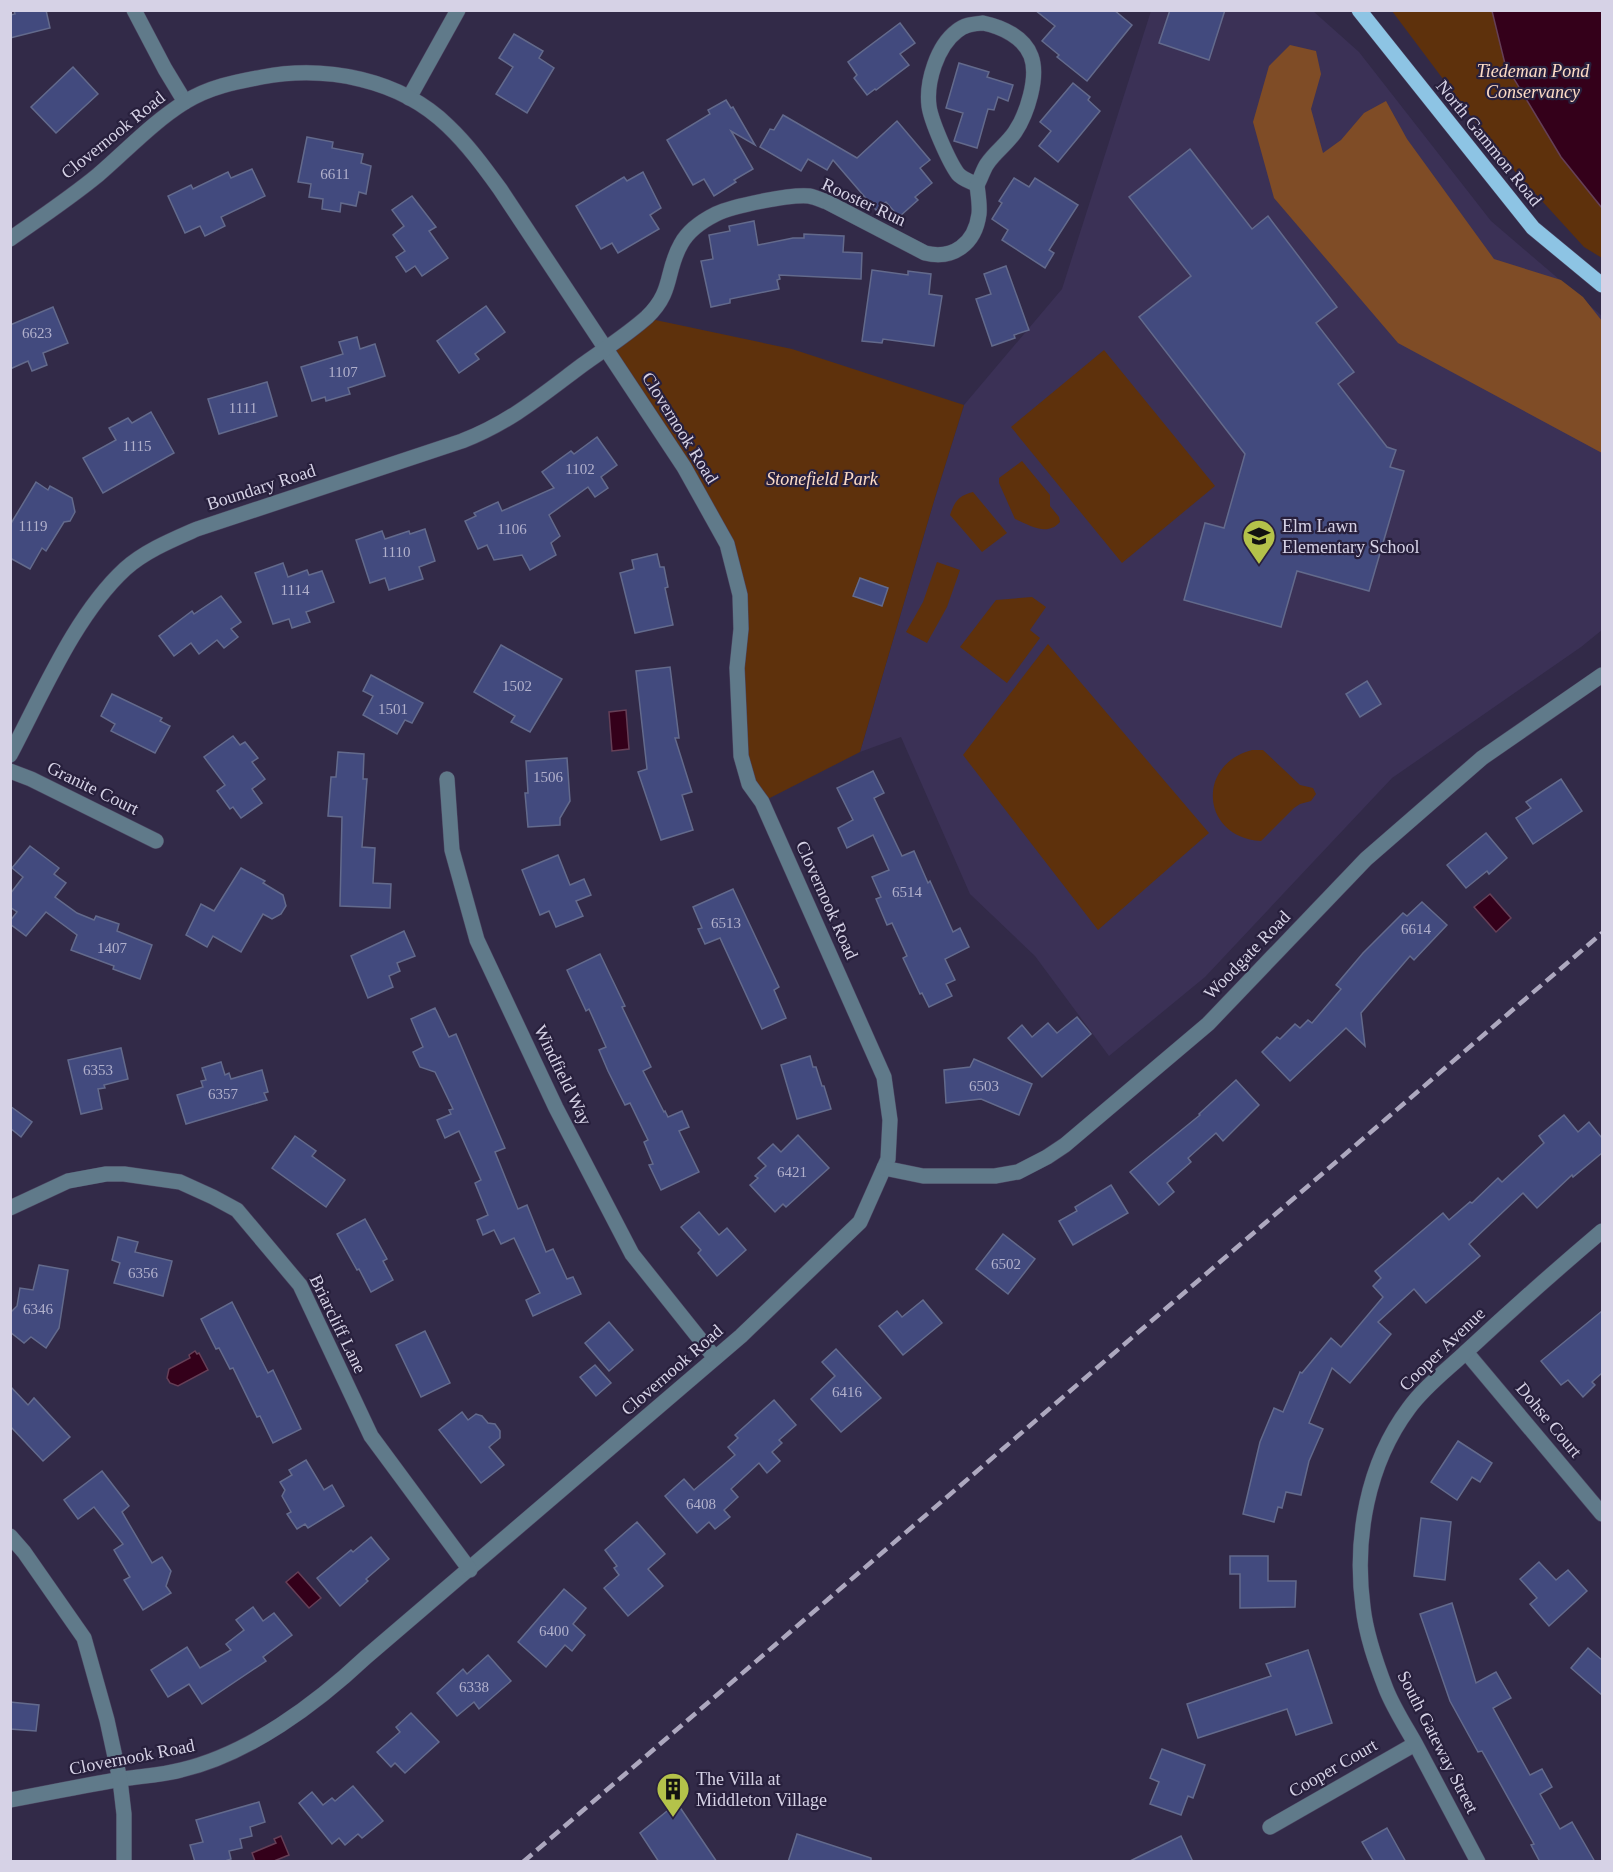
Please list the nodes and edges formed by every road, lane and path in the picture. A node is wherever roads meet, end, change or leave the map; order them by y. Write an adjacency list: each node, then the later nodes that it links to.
1 (134, 10): 5 (street)
2 (458, 10): 4 (street)
3 (1359, 10): 8 (main road, North Gammon Road)
4 (409, 98): 5 (street, Clovernook Road); 9 (street, Clovernook Road)
5 (185, 102): 7 (street, Clovernook Road)
6 (977, 185): 6 (street); 9 (street, Rooster Run)
7 (10, 239)
8 (1602, 285)
9 (606, 348): 11 (street, Boundary Road); 15 (street, Clovernook Road)
10 (1602, 675): 15 (street, Woodgate Road)
11 (10, 755)
12 (10, 771): 14 (street, Granite Court)
13 (447, 779): 19 (street, Windfield Way)
14 (156, 841)
15 (884, 1168): 19 (street, Clovernook Road)
16 (10, 1208): 23 (street, Briarcliff Lane)
17 (1602, 1231): 18 (street, Cooper Avenue)
18 (1466, 1352): 20 (street, Dohse Court); 22 (street, Cooper Avenue)
19 (715, 1358): 23 (street, Clovernook Road)
20 (1602, 1514)
21 (10, 1536): 25 (street)
22 (1359, 1566): 24 (street, South Gateway Street)
23 (470, 1570): 25 (street, Clovernook Road)
24 (1415, 1744): 27 (street, Cooper Court); 29 (street, South Gateway Street)
25 (120, 1780): 26 (street, Clovernook Road); 28 (street)
26 (10, 1800)
27 (1270, 1827)
28 (124, 1862)
29 (1478, 1862)

